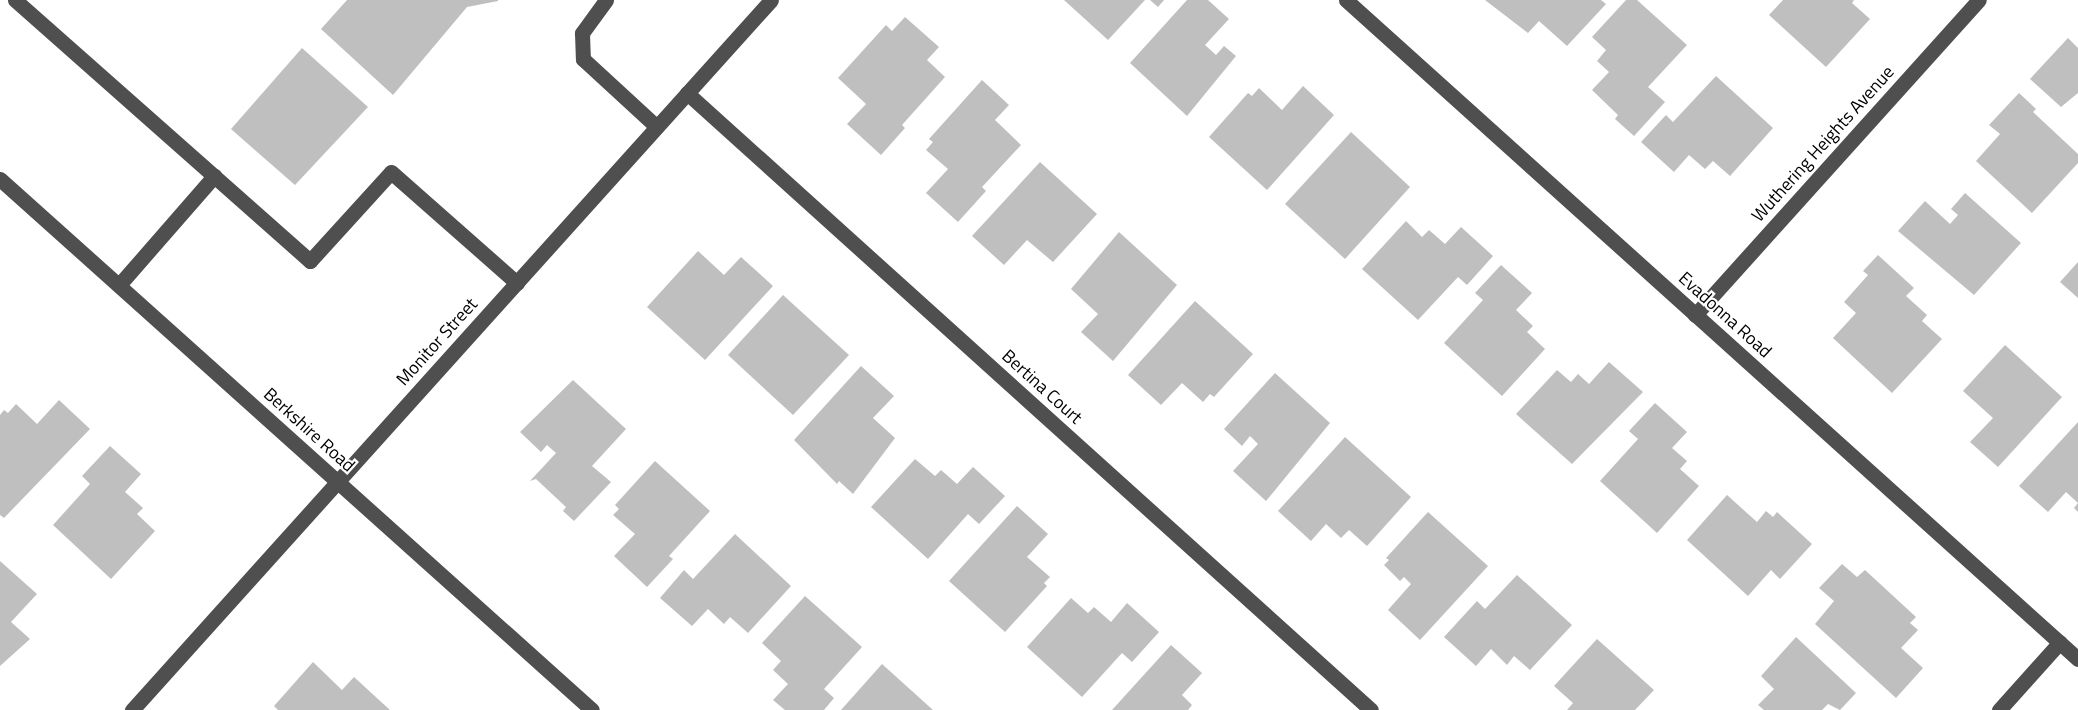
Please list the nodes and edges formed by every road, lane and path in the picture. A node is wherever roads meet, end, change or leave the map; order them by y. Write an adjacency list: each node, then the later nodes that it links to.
1 (15, 0): 8 (street)
2 (606, 0): 7 (street)
3 (771, 0): 6 (street, Monitor Street)
4 (1346, 0): 12 (street, Evadonna Road)
5 (1979, 0): 12 (street, Wuthering Heights Avenue)
6 (687, 93): 7 (street, Monitor Street); 18 (street, Bertina Court)
7 (657, 127): 10 (street, Monitor Street)
8 (214, 176): 10 (street); 11 (street)
9 (0, 179): 11 (street, Berkshire Road)
10 (516, 283): 13 (street, Monitor Street)
11 (119, 285): 13 (street, Berkshire Road)
12 (1695, 315): 14 (street, Evadonna Road)
13 (338, 482): 16 (street, Monitor Street); 17 (street, Berkshire Road)
14 (2060, 642): 15 (street, Evadonna Road); 19 (street)
15 (2078, 659)
16 (132, 710)
17 (592, 710)
18 (1371, 710)
19 (1999, 710)

